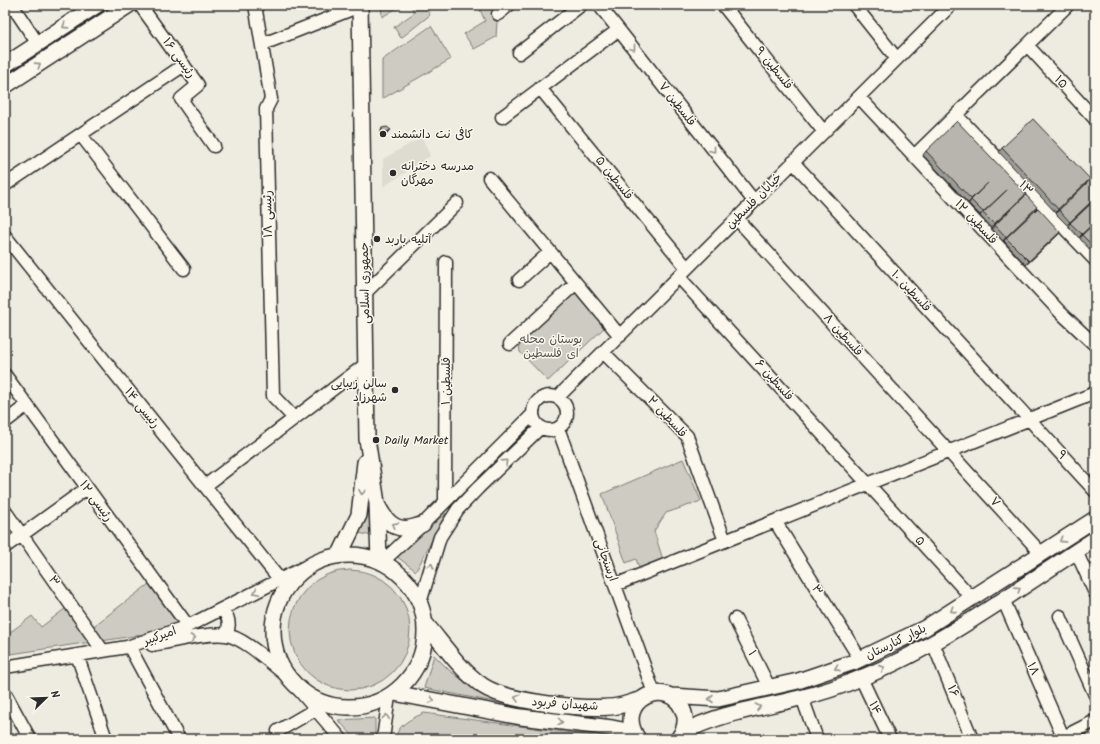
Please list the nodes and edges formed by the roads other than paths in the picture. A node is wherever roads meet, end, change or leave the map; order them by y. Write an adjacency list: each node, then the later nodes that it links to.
1 (12, 5): 16 (street)
2 (129, 5): 23 (main road, one-way to 2)
3 (140, 5): 22 (street, رئیسی ۱۶)
4 (255, 5): 17 (street, رئیسی ۱۸)
5 (509, 5): 14 (street)
6 (581, 5): 19 (street)
7 (723, 5): 29 (street, فلسطین ۹)
8 (854, 5): 20 (street)
9 (951, 5): 20 (street, خیابان فلسطین)
10 (1068, 5): 18 (street)
11 (93, 6): 16 (main road, one-way to 16)
12 (360, 6): 17 (street); 47 (main road, جمهوری اسلامی)
13 (599, 6): 15 (street, فلسطین ۷)
14 (498, 14)
15 (618, 30): 24 (street); 36 (street, فلسطین ۷, one-way to 36)
16 (38, 44): 21 (main road)
17 (263, 44): 58 (street, رئیسی ۱۸)
18 (1026, 46): 26 (street); 28 (street, ۱۵)
19 (519, 53)
20 (897, 59): 25 (street, خیابان فلسطین)
21 (5, 65)
22 (184, 65): 30 (street); 31 (street, رئیسی ۱۶)
23 (5, 86)
24 (540, 88): 27 (street); 44 (street, فلسطین ۵)
25 (859, 97): 29 (street, خیابان فلسطین); 32 (street, فلسطین ۱۲)
26 (956, 115): 32 (street); 41 (street, ۱۳)
27 (502, 117)
28 (1095, 119)
29 (824, 132): 33 (street, خیابان فلسطین)
30 (81, 135): 35 (street); 43 (street)
31 (214, 146)
32 (914, 156): 50 (street, فلسطین ۱۲)
33 (793, 162): 36 (street, خیابان فلسطین); 59 (street, فلسطین ۱۰)
34 (489, 178): 40 (street)
35 (5, 185)
36 (754, 202): 38 (street, خیابان فلسطین)
37 (457, 203): 47 (street)
38 (737, 219): 44 (street, خیابان فلسطین); 64 (street, فلسطین ۸)
39 (5, 236): 66 (street, رئیسی ۱۴)
40 (550, 252): 45 (street); 46 (street)
41 (1095, 260)
42 (446, 262): 69 (street, فلسطین ۱)
43 (184, 269)
44 (683, 272): 48 (street, خیابان فلسطین); 65 (street, فلسطین ۶)
45 (519, 280)
46 (576, 284): 48 (street); 49 (street)
47 (365, 293): 52 (main road, جمهوری اسلامی)
48 (620, 336): 51 (street, خیابان فلسطین)
49 (510, 344)
50 (1095, 345)
51 (603, 352): 55 (street, خیابان فلسطین); 77 (street, فلسطین ۲)
52 (366, 364): 58 (street); 63 (main road, جمهوری اسلامی)
53 (5, 375): 56 (street, رئیسی ۱۲)
54 (1095, 393): 59 (street)
55 (558, 398): 57 (street); 62 (street)
56 (27, 405): 60 (street); 67 (street, رئیسی ۱۲)
57 (533, 414): 61 (street); 69 (street)
58 (294, 418): 66 (street)
59 (1030, 419): 64 (street); 68 (street, ۹)
60 (5, 422)
61 (541, 428): 62 (street); 89 (street, one-way to 61)
62 (558, 428): 85 (street, ارسنجانی)
63 (367, 439): 70 (main road, جمهوری اسلامی); 81 (main road, one-way to 81)
64 (949, 451): 65 (street); 80 (street, ۷)
65 (869, 484): 73 (street); 87 (street, ۵)
66 (205, 486): 84 (street, رئیسی ۱۴)
67 (87, 488): 75 (street); 94 (street, رئیسی ۱۲)
68 (1095, 491)
69 (445, 501): 74 (street)
70 (377, 503): 74 (main road, one-way to 70); 82 (main road, جمهوری اسلامی)
71 (5, 511): 75 (street, ۳)
72 (1095, 519): 80 (main road, بلوار کنارستان, one-way to 80)
73 (775, 521): 77 (street); 100 (street, ۳)
74 (423, 524): 82 (street)
75 (23, 534): 78 (street); 98 (street, ۳)
76 (1095, 539): 79 (main road, بلوار کنارستان)
77 (725, 541): 85 (street)
78 (5, 547)
79 (1076, 551): 86 (street); 88 (main road, بلوار کنارستان, one-way to 79)
80 (1042, 553): 87 (main road, بلوار کنارستان)
81 (340, 554): 82 (main road); 83 (main road)
82 (381, 561): 89 (main road)
83 (303, 568): 84 (street, امیرکبیر); 102 (main road)
84 (280, 580): 90 (street, امیرکبیر, one-way to 90)
85 (615, 585): 107 (street, ارسنجانی)
86 (1095, 594)
87 (972, 598): 100 (main road, بلوار کنارستان, one-way to 100)
88 (1003, 598): 96 (main road, بلوار کنارستان); 118 (street, ۱۸)
89 (420, 603): 93 (main road)
90 (222, 609): 94 (street, امیرکبیر); 95 (street)
91 (1060, 616): 109 (street)
92 (735, 619): 104 (street, ۱)
93 (425, 623): 108 (main road); 112 (main road, شهيدان فربود, one-way to 93)
94 (188, 626): 97 (street, امیرکبیر)
95 (226, 635): 97 (street, one-way to 95); 102 (street)
96 (933, 643): 103 (main road, بلوار کنارستان, one-way to 96); 126 (street, ۱۶)
97 (129, 648): 98 (street, امیرکبیر); 121 (street)
98 (103, 651): 99 (street, امیرکبیر)
99 (77, 655): 101 (street, امیرکبیر); 120 (street)
100 (860, 659): 104 (main road, بلوار کنارستان, one-way to 104)
101 (7, 663)
102 (287, 676): 105 (main road)
103 (861, 678): 111 (main road, بلوار کنارستان); 125 (street, ۱۴)
104 (769, 687): 110 (main road, بلوار کنارستان, one-way to 110)
105 (300, 691): 108 (main road); 113 (street)
106 (5, 693): 119 (street)
107 (654, 693): 110 (main road, بلوار کنارستان); 112 (main road, شهيدان فربود)
108 (392, 694): 116 (main road, شهيدان فربود, one-way to 116); 123 (street, one-way to 108)
109 (1095, 695)
110 (671, 696): 117 (main road)
111 (802, 697): 117 (main road, بلوار کنارستان, one-way to 111); 124 (street)
112 (639, 700): 116 (main road)
113 (316, 709): 115 (street); 122 (street)
114 (1095, 721): 118 (street)
115 (278, 731)
116 (636, 736)
117 (680, 736)
118 (1064, 738)
119 (30, 739)
120 (106, 739)
121 (179, 739)
122 (341, 739)
123 (384, 739)
124 (817, 739)
125 (890, 739)
126 (972, 739)

